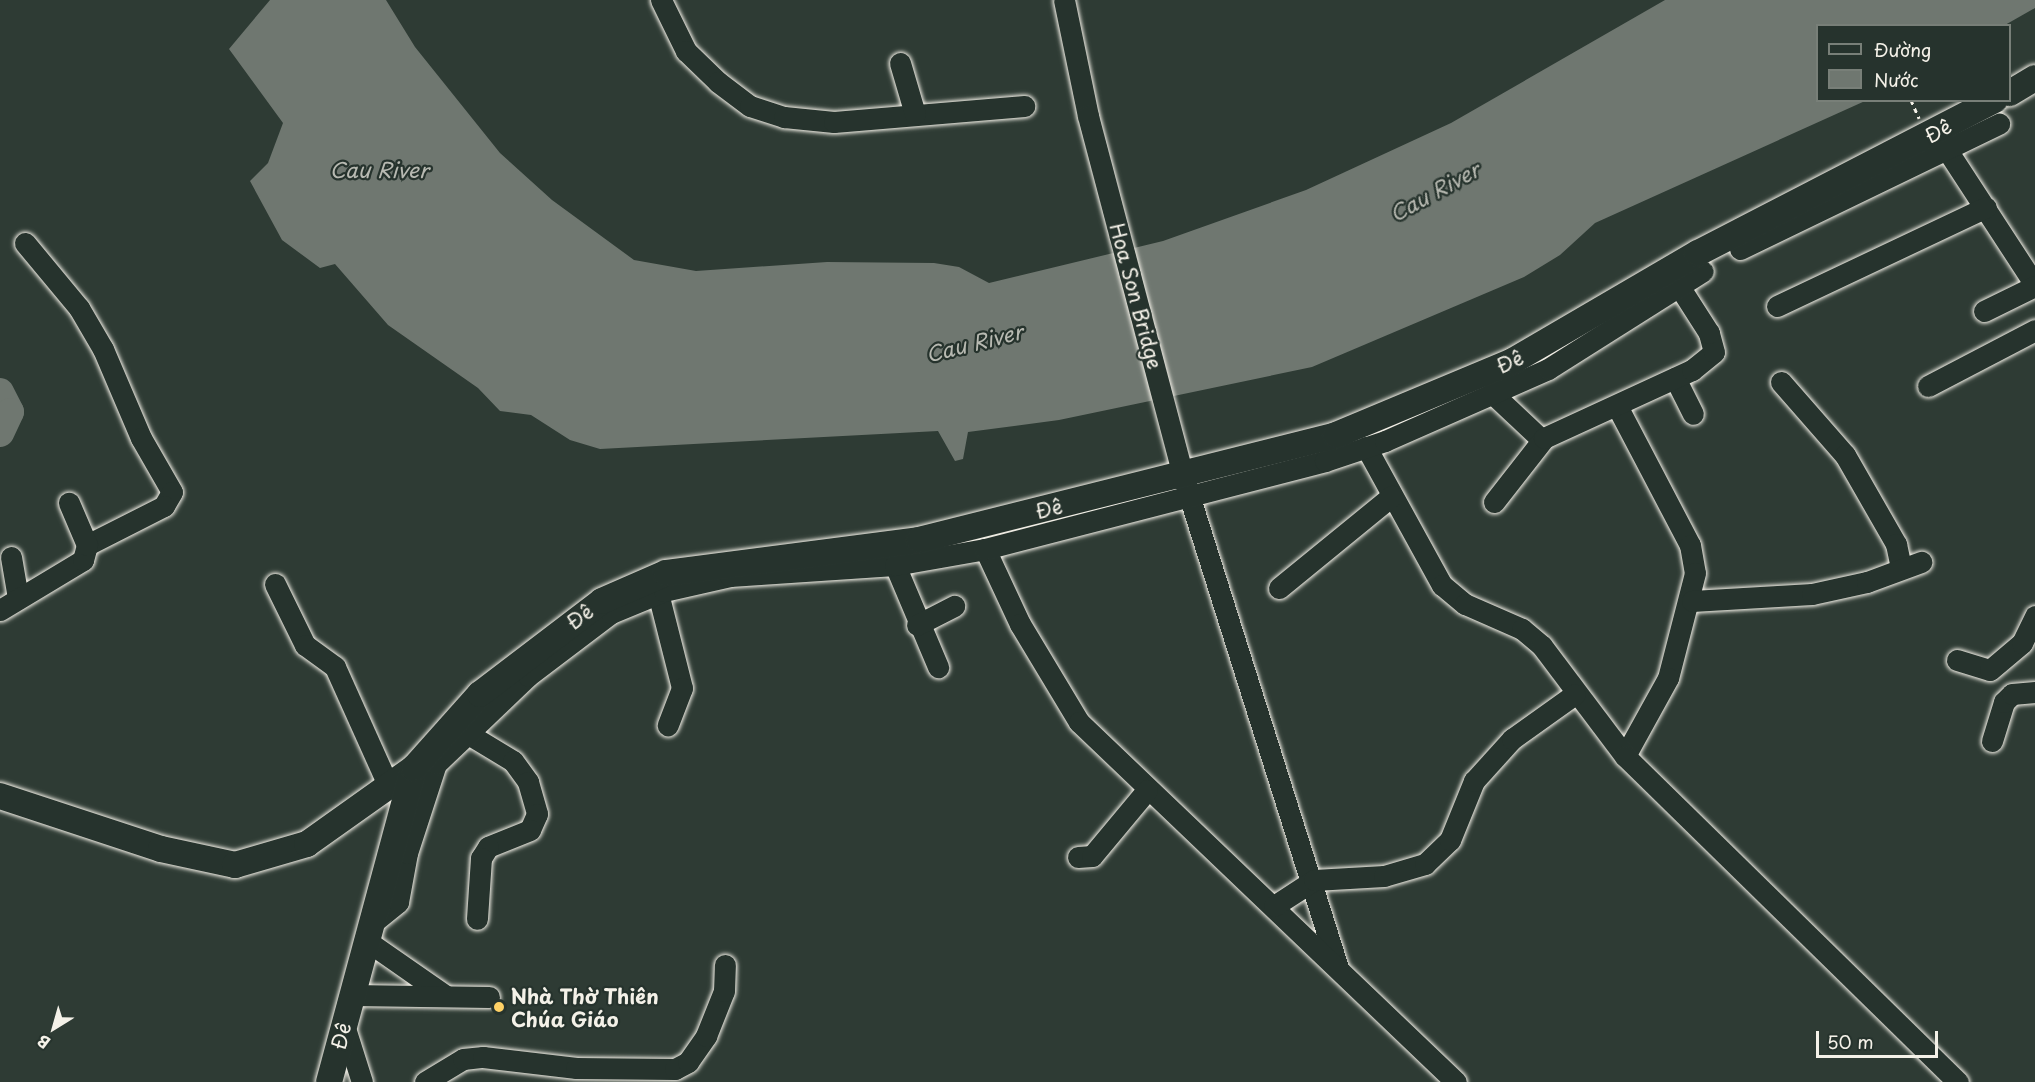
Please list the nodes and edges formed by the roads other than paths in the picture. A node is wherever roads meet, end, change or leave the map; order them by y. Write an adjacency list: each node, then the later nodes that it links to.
1 (661, 0): 8 (street)
2 (1064, 0): 27 (street, Hoa Son Bridge)
3 (900, 63): 8 (street)
4 (2035, 78): 5 (main road)
5 (2011, 92)
6 (1024, 105): 8 (street)
7 (1997, 112): 9 (street); 27 (main road, Đê)
8 (915, 114)
9 (1947, 150): 10 (street); 12 (street)
10 (1986, 207): 15 (street); 16 (street)
11 (25, 243): 31 (street)
12 (1740, 249)
13 (1702, 272): 14 (street)
14 (1679, 286): 19 (street); 22 (street)
15 (2035, 286): 17 (street)
16 (1777, 306)
17 (1984, 311)
18 (2035, 330): 21 (street)
19 (1675, 378): 23 (street); 24 (street)
20 (1781, 382): 39 (street)
21 (1928, 386)
22 (1492, 393): 25 (street); 26 (street)
23 (1617, 405): 25 (street); 39 (street)
24 (1693, 414)
25 (1541, 439): 29 (street)
26 (1366, 447): 27 (street); 28 (street)
27 (1187, 486): 32 (street); 52 (main road, Đê); 57 (street, Hoa Son Bridge)
28 (1392, 496): 36 (street); 47 (street)
29 (1494, 501)
30 (69, 503): 31 (street)
31 (87, 545): 38 (street)
32 (985, 549): 34 (street); 54 (street)
33 (12, 557): 38 (street)
34 (895, 565): 37 (street); 43 (street)
35 (275, 584): 53 (street)
36 (1279, 588)
37 (658, 593): 48 (street); 49 (street)
38 (18, 598): 41 (street)
39 (1692, 601): 51 (street)
40 (954, 606): 43 (street)
41 (0, 610)
42 (2035, 616): 44 (street)
43 (917, 625): 45 (street)
44 (1957, 660)
45 (938, 667)
46 (2035, 692): 50 (street)
47 (1575, 694): 51 (street); 57 (street)
48 (668, 725)
49 (465, 732): 59 (street); 60 (street)
50 (1992, 741)
51 (1625, 756): 71 (street)
52 (414, 768): 53 (main road); 60 (main road, Đê)
53 (388, 785): 55 (main road)
54 (1147, 790): 56 (street); 58 (street)
55 (0, 796)
56 (1078, 857)
57 (1314, 880): 58 (street); 62 (street, Hoa Son Bridge)
58 (1274, 906): 62 (street)
59 (477, 919)
60 (369, 933): 63 (main road, Đê); 64 (street)
61 (725, 965): 69 (street)
62 (1338, 968): 70 (street)
63 (352, 995): 64 (street); 66 (main road, Đê)
64 (446, 996): 65 (street)
65 (489, 997)
66 (344, 1025): 67 (main road, Đê); 68 (street)
67 (329, 1082)
68 (362, 1082)
69 (425, 1082)
70 (1456, 1082)
71 (1958, 1082)

